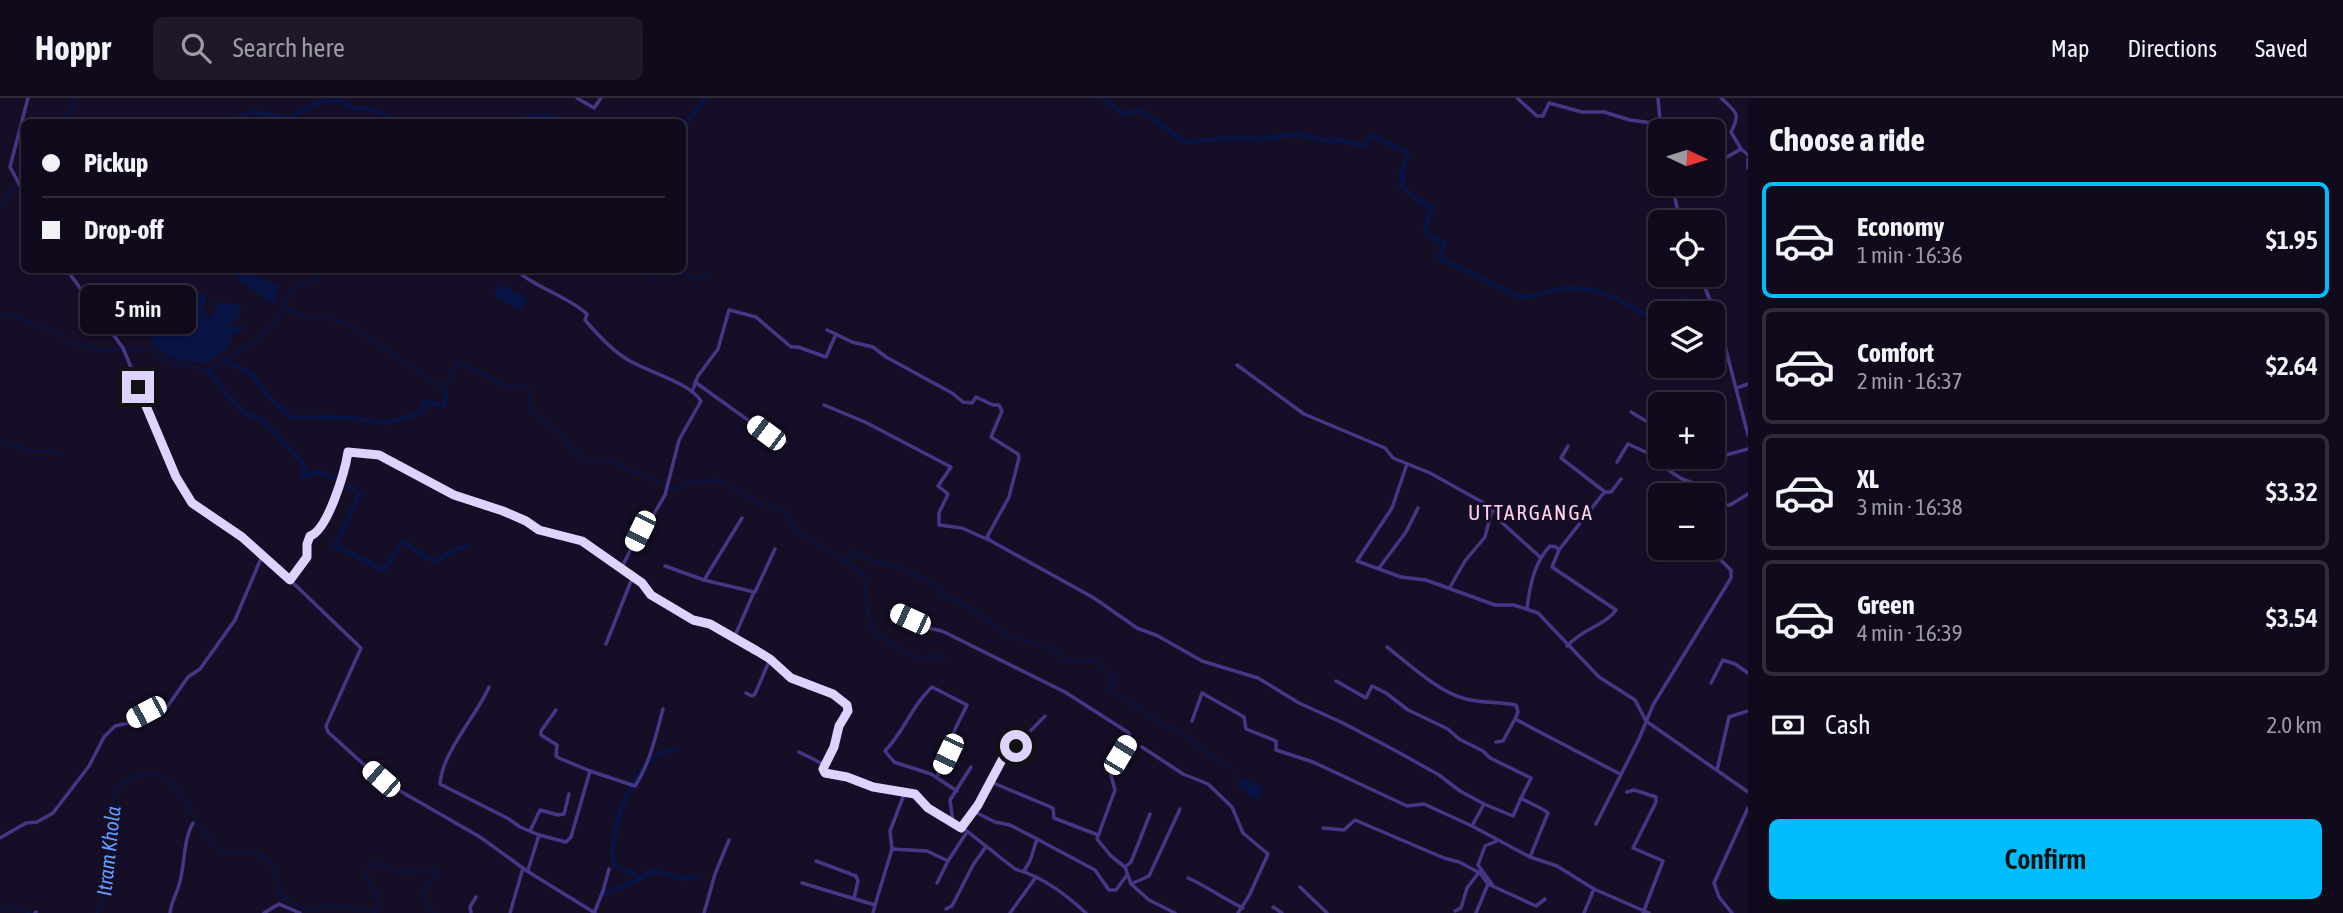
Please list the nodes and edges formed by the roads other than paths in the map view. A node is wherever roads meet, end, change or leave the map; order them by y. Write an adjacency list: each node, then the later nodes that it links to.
1 (27, 98): 7 (street)
2 (577, 98): 3 (street)
3 (601, 98)
4 (1517, 98): 10 (street)
5 (1658, 98): 8 (street)
6 (1721, 98): 11 (street)
7 (22, 119)
8 (1660, 119)
9 (21, 122): 15 (street)
10 (1648, 122)
11 (1741, 149): 12 (street); 13 (street)
12 (1748, 157): 14 (street)
13 (1726, 158)
14 (1748, 168)
15 (21, 187)
16 (69, 273): 49 (street)
17 (519, 273): 25 (street)
18 (1704, 287): 24 (street)
19 (827, 330): 20 (street)
20 (836, 334): 22 (street); 46 (street)
21 (1237, 365): 37 (street)
22 (695, 382): 25 (street); 32 (street)
23 (1748, 384): 24 (street)
24 (1737, 388): 27 (street)
25 (692, 392): 53 (street)
26 (824, 405): 46 (street)
27 (1742, 411): 29 (street); 31 (street)
28 (1631, 412): 30 (street)
29 (1748, 414)
30 (1648, 422)
31 (1748, 435)
32 (786, 442)
33 (1568, 446): 40 (street)
34 (1748, 449): 35 (street)
35 (1725, 454)
36 (1617, 462): 39 (street)
37 (1407, 464): 44 (street); 54 (street)
38 (1621, 479): 40 (street)
39 (1694, 483)
40 (1605, 492): 48 (street)
41 (1748, 494): 42 (street)
42 (1725, 504)
43 (1418, 508): 54 (street)
44 (1493, 508): 50 (street); 58 (street)
45 (742, 518): 57 (street)
46 (991, 541): 95 (street)
47 (775, 550): 59 (street)
48 (1559, 550): 50 (street); 64 (street)
49 (262, 556): 56 (street); 110 (street)
50 (1540, 557): 60 (street)
51 (1721, 560): 78 (street)
52 (665, 565): 57 (street)
53 (622, 567): 55 (street); 56 (street)
54 (1379, 568): 58 (street)
55 (633, 576): 62 (street); 63 (street)
56 (290, 580): 121 (street)
57 (704, 580): 59 (street)
58 (1450, 587): 60 (street)
59 (754, 593): 62 (street)
60 (1527, 608): 64 (street)
61 (891, 611): 109 (street)
62 (734, 638): 66 (street)
63 (606, 644)
64 (1567, 646): 78 (street)
65 (1387, 647): 76 (street)
66 (770, 659): 71 (street); 82 (street)
67 (1748, 673): 69 (street)
68 (1336, 681): 94 (street)
69 (1711, 682)
70 (489, 687): 106 (street)
71 (746, 693)
72 (663, 709): 85 (street)
73 (556, 710): 85 (street)
74 (1748, 711): 84 (street)
75 (1045, 716): 88 (street)
76 (1515, 719): 79 (street); 86 (street)
77 (1192, 721): 103 (street)
78 (1646, 721): 84 (street); 86 (street)
79 (1496, 742)
80 (1142, 747): 139 (street)
81 (799, 752): 82 (street)
82 (825, 765): 90 (street)
83 (971, 767): 89 (street)
84 (1717, 770): 92 (street)
85 (590, 771): 108 (street)
86 (1620, 775): 102 (street)
87 (937, 777): 87 (street); 89 (street)
88 (991, 782): 98 (street); 109 (street)
89 (957, 791): 100 (street)
90 (905, 792): 100 (street); 115 (street)
91 (1627, 792): 142 (street)
92 (1748, 792)
93 (569, 794): 106 (street)
94 (1521, 798): 95 (street); 116 (street)
95 (1484, 804): 103 (street)
96 (1748, 808): 159 (street)
97 (1180, 809): 130 (street)
98 (973, 811): 104 (street); 111 (street)
99 (1150, 814): 120 (street)
100 (953, 822): 104 (street)
101 (193, 823): 143 (street)
102 (1596, 824)
103 (1472, 826): 113 (street)
104 (961, 828): 107 (street)
105 (1323, 828): 124 (street)
106 (530, 831): 108 (street)
107 (967, 832): 114 (street); 118 (street)
108 (539, 835): 121 (street)
109 (1098, 835): 120 (street)
110 (0, 838)
111 (1037, 839): 123 (street); 125 (street)
112 (729, 840): 149 (street)
113 (1497, 841): 116 (street); 119 (street)
114 (985, 848): 123 (street); 140 (street)
115 (891, 849): 118 (street); 137 (street)
116 (1530, 857): 133 (street)
117 (816, 860): 135 (street)
118 (948, 861): 129 (street)
119 (1478, 865): 124 (street); 131 (street)
120 (1125, 867): 125 (street)
121 (525, 869): 147 (street); 148 (street)
122 (609, 869): 148 (street)
123 (1024, 872): 126 (street)
124 (1480, 873): 131 (street); 141 (street)
125 (1127, 875): 130 (street)
126 (1036, 877): 151 (street); 152 (street)
127 (1188, 878): 139 (street)
128 (802, 883): 135 (street)
129 (937, 883)
130 (1131, 884): 153 (street)
131 (1488, 884): 136 (street); 157 (street)
132 (1300, 887): 156 (street)
133 (1594, 889): 142 (street); 158 (street)
134 (476, 897): 146 (street)
135 (854, 898): 137 (street)
136 (1545, 899)
137 (875, 905): 150 (street)
138 (1273, 907): 155 (street)
139 (1243, 908): 154 (street)
140 (946, 909)
141 (1456, 912)
142 (1645, 912)
143 (170, 913)
144 (264, 913): 145 (street)
145 (300, 913)
146 (471, 913)
147 (510, 913)
148 (594, 913)
149 (704, 913)
150 (873, 913)
151 (1010, 913)
152 (1086, 913)
153 (1175, 913)
154 (1238, 913)
155 (1282, 913)
156 (1327, 913)
157 (1476, 913)
158 (1584, 913)
159 (1732, 913)

